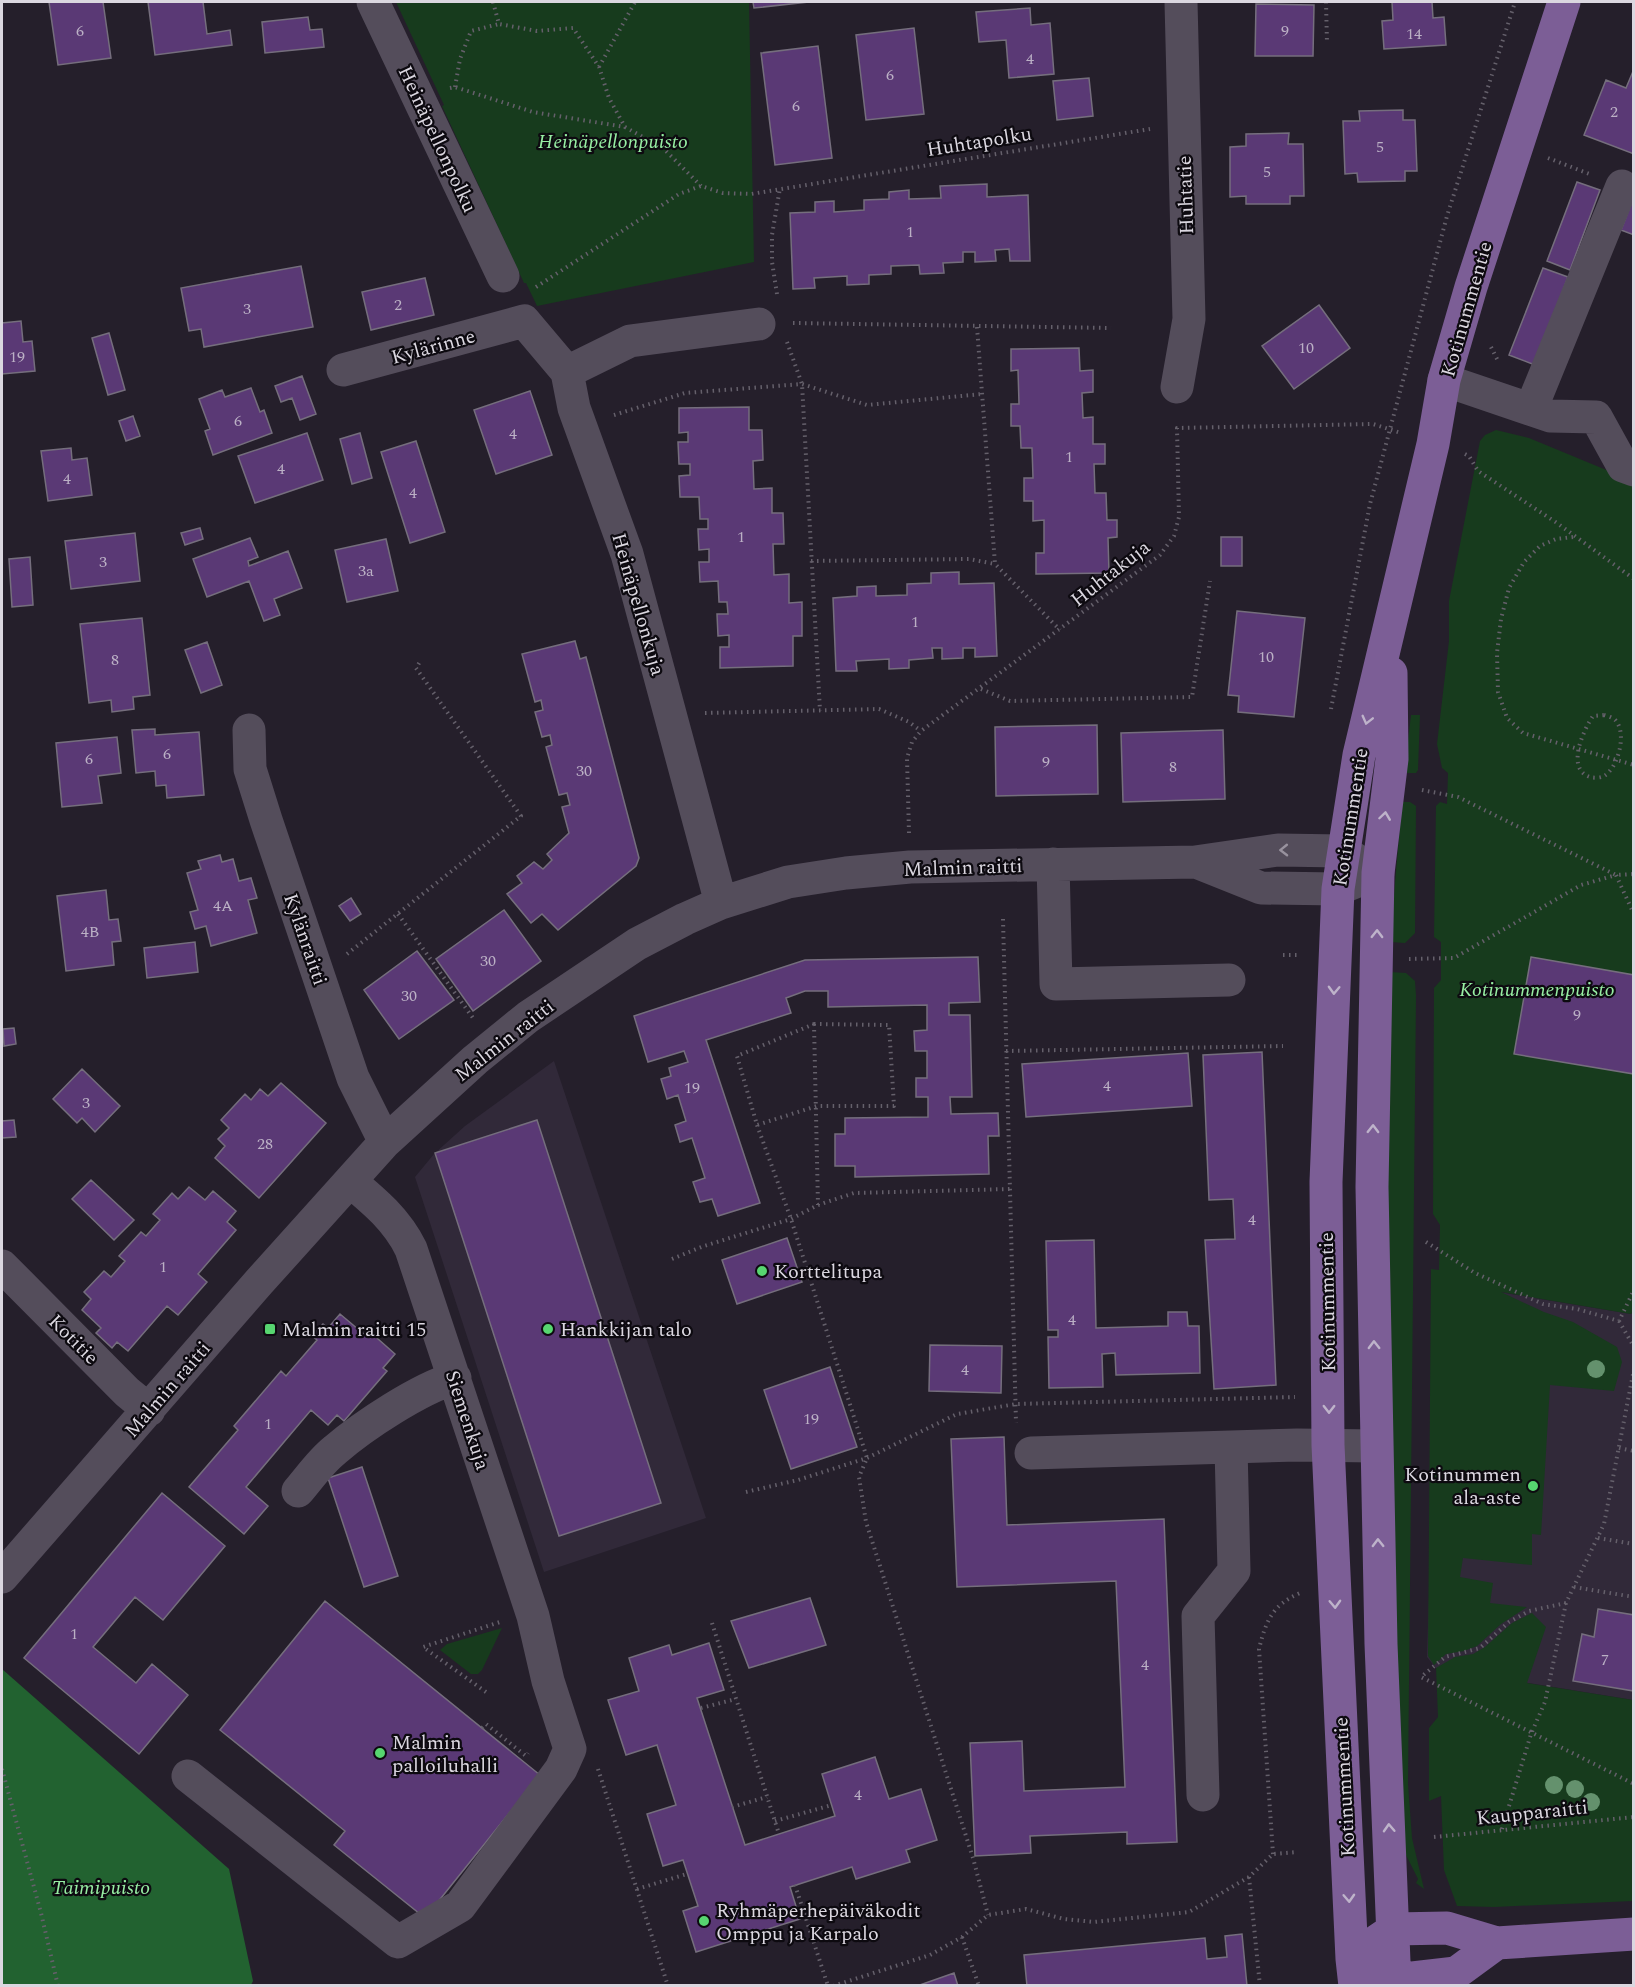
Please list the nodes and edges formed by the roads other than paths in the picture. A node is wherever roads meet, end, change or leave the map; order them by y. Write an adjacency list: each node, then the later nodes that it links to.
1 (373, 2): 5 (street, Heinäpellonpolku)
2 (1181, 2): 11 (street, Huhtatie)
3 (1564, 2): 10 (main road, Kotinummentie)
4 (1622, 186): 12 (street)
5 (503, 276)
6 (524, 321): 8 (street, Kylärinne); 9 (street, Heinäpellonkuja)
7 (770, 324): 9 (street)
8 (343, 370)
9 (567, 372): 21 (street, Heinäpellonkuja)
10 (1444, 380): 12 (street); 14 (main road, Kotinummentie)
11 (1177, 387)
12 (1531, 409): 13 (street)
13 (1634, 470)
14 (1391, 623): 16 (main road, Kotinummentie, one-way to 16); 19 (main road, Kotinummentie, one-way to 14)
15 (249, 730): 23 (street, Kylänraitti)
16 (1342, 851): 17 (street, Malmin raitti, one-way to 17); 19 (street); 20 (main road, Kotinummentie)
17 (1195, 862): 18 (street, Malmin raitti); 20 (street, Malmin raitti)
18 (1053, 864): 21 (street, Malmin raitti); 22 (street)
19 (1378, 873): 20 (street, Malmin raitti); 29 (main road, Kotinummentie, one-way to 19)
20 (1338, 889): 28 (main road, Kotinummentie, one-way to 28)
21 (721, 903): 23 (street, Malmin raitti)
22 (1229, 980)
23 (385, 1142): 24 (street, Malmin raitti)
24 (350, 1181): 26 (street, Siemenkuja); 27 (street, Malmin raitti)
25 (2, 1266): 27 (street, Kotitie)
26 (454, 1378): 32 (street); 34 (street, Siemenkuja)
27 (149, 1410): 33 (street, Malmin raitti)
28 (1328, 1445): 29 (street); 30 (street); 39 (main road, Kotinummentie, one-way to 39)
29 (1376, 1446): 36 (main road, Kotinummentie, one-way to 29)
30 (1231, 1447): 31 (street); 35 (street)
31 (1031, 1454)
32 (298, 1491)
33 (2, 1577)
34 (188, 1776)
35 (1203, 1795)
36 (1394, 1929): 38 (main road); 39 (main road); 40 (main road, Kotinummentie)
37 (1634, 1934): 38 (main road)
38 (1497, 1943): 40 (main road)
39 (1354, 1972): 40 (main road)
40 (1395, 1983)

